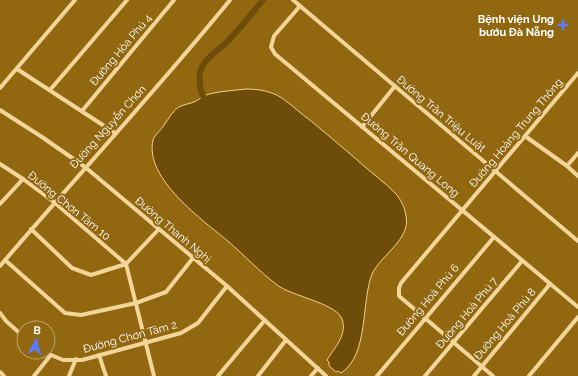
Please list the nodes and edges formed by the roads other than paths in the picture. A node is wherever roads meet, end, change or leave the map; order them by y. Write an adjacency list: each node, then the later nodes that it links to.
1 (75, 0): 7 (street)
2 (127, 0): 11 (street)
3 (174, 0): 13 (street, Đường Hòa Phú 4)
4 (229, 0): 15 (street, Đường Nguyễn Chơn)
5 (293, 0): 6 (street, Đường Trần Triệu Luật)
6 (300, 6): 9 (street, Đường Trần Triệu Luật); 14 (street, Đường Trần Quang Long)
7 (17, 69): 10 (street); 11 (street)
8 (578, 73): 16 (street, Đường Hoàng Trung Thông)
9 (395, 86): 14 (street); 21 (street, Đường Trần Triệu Luật)
10 (0, 88)
11 (50, 90): 13 (street)
12 (0, 110): 20 (street, Đường Thanh Nghị)
13 (82, 111): 15 (street)
14 (362, 127): 26 (street, Đường Trần Quang Long)
15 (115, 133): 20 (street, Đường Nguyễn Chơn)
16 (525, 136): 19 (street); 21 (street, Đường Hoàng Trung Thông)
17 (578, 153): 19 (street)
18 (0, 164): 23 (street, Đường Chơn Tâm 10)
19 (567, 166): 22 (street)
20 (85, 167): 24 (street, Đường Nguyễn Chơn); 28 (street, Đường Thanh Nghị)
21 (495, 171): 26 (street, Đường Hoàng Trung Thông); 30 (street, Đường Trần Triệu Luật)
22 (578, 176)
23 (23, 179): 24 (street, Đường Chơn Tâm 10); 25 (street)
24 (54, 202): 27 (street, Đường Nguyễn Chơn); 34 (street, Đường Chơn Tâm 10)
25 (0, 204)
26 (462, 210): 29 (street, Đường Trần Quang Long); 42 (street, Đường Hoàng Trung Thông)
27 (31, 229): 32 (street, Đường Nguyễn Chơn); 34 (street)
28 (158, 230): 31 (street, Đường Thanh Nghị); 34 (street)
29 (494, 237): 33 (street, Đường Trần Quang Long); 42 (street, Đường Hoà Phú 6)
30 (578, 240)
31 (193, 258): 37 (street, Đường Thanh Nghị); 38 (street)
32 (5, 260): 35 (street, Đường Nguyễn Chơn); 38 (street)
33 (522, 261): 36 (street, Đường Trần Quang Long); 46 (street, Đường Hoà Phú 7)
34 (126, 264): 38 (street)
35 (0, 266)
36 (550, 284): 39 (street, Đường Trần Quang Long); 52 (street, Đường Hoà Phú 8)
37 (227, 286): 43 (street, Đường Thanh Nghị); 47 (street, Đường Chơn Tâm 2)
38 (136, 303): 47 (street)
39 (578, 307)
40 (0, 313): 44 (street)
41 (578, 317): 68 (street)
42 (425, 318): 46 (street, Đường Hoàng Trung Thông); 64 (street, Đường Hoà Phú 6)
43 (264, 320): 45 (street, Đường Thanh Nghị); 60 (street)
44 (16, 330)
45 (286, 340): 53 (street, Đường Thanh Nghị); 61 (street)
46 (454, 342): 52 (street, Đường Hoàng Trung Thông); 65 (street, Đường Hoà Phú 7)
47 (145, 343): 48 (street, Đường Chơn Tâm 2); 59 (street)
48 (100, 355): 50 (street, Đường Chơn Tâm 2); 58 (street)
49 (56, 358): 50 (street, Đường Chơn Tâm 2)
50 (76, 359): 57 (street)
51 (47, 360): 56 (street)
52 (482, 367): 66 (street, Đường Hoà Phú 8); 67 (street, Đường Hoàng Trung Thông)
53 (318, 368): 62 (street); 63 (street, Đường Thanh Nghị)
54 (0, 372): 55 (street)
55 (4, 376)
56 (34, 376)
57 (68, 376)
58 (106, 376)
59 (154, 376)
60 (218, 376)
61 (258, 376)
62 (311, 376)
63 (326, 376)
64 (377, 376)
65 (425, 376)
66 (474, 376)
67 (493, 376)
68 (529, 376)

